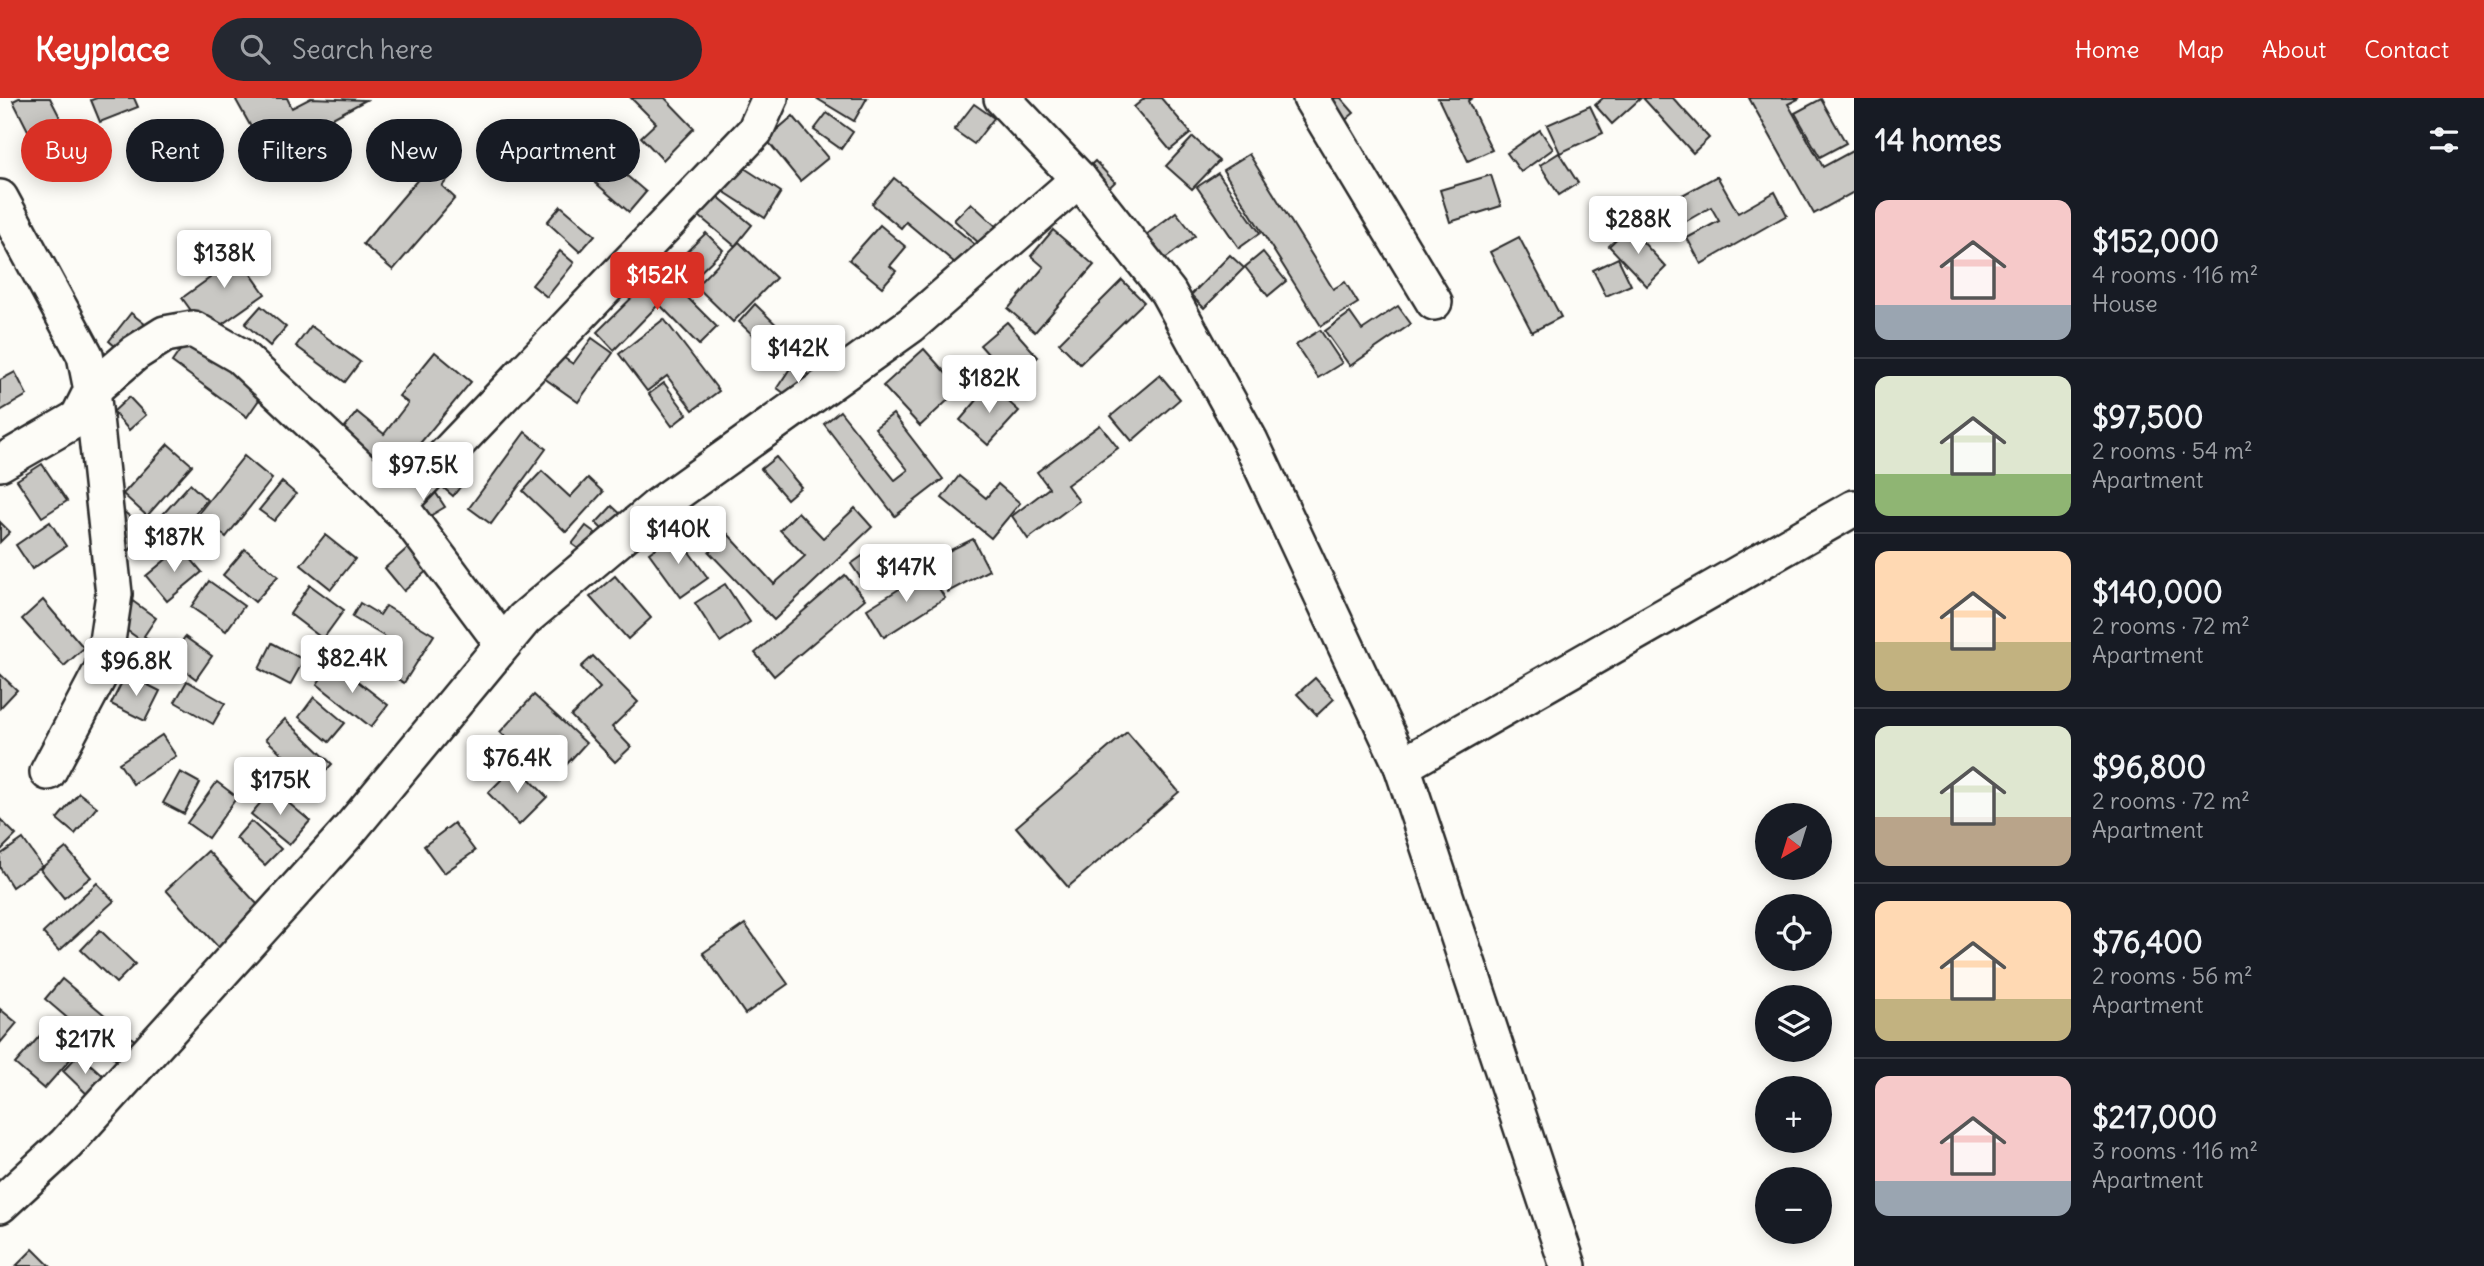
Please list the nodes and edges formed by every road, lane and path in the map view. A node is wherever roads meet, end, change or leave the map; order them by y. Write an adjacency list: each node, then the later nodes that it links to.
1 (770, 98): 9 (street)
2 (1002, 98): 4 (street)
3 (1311, 98): 6 (street)
4 (1079, 179): 11 (street); 12 (street)
5 (0, 198): 7 (street)
6 (1434, 302)
7 (92, 390): 8 (street); 9 (street); 13 (street)
8 (0, 463)
9 (397, 506): 11 (street)
10 (1854, 508): 12 (street)
11 (503, 644): 14 (street)
12 (1402, 766): 15 (street)
13 (48, 772)
14 (0, 1205)
15 (1568, 1266)

